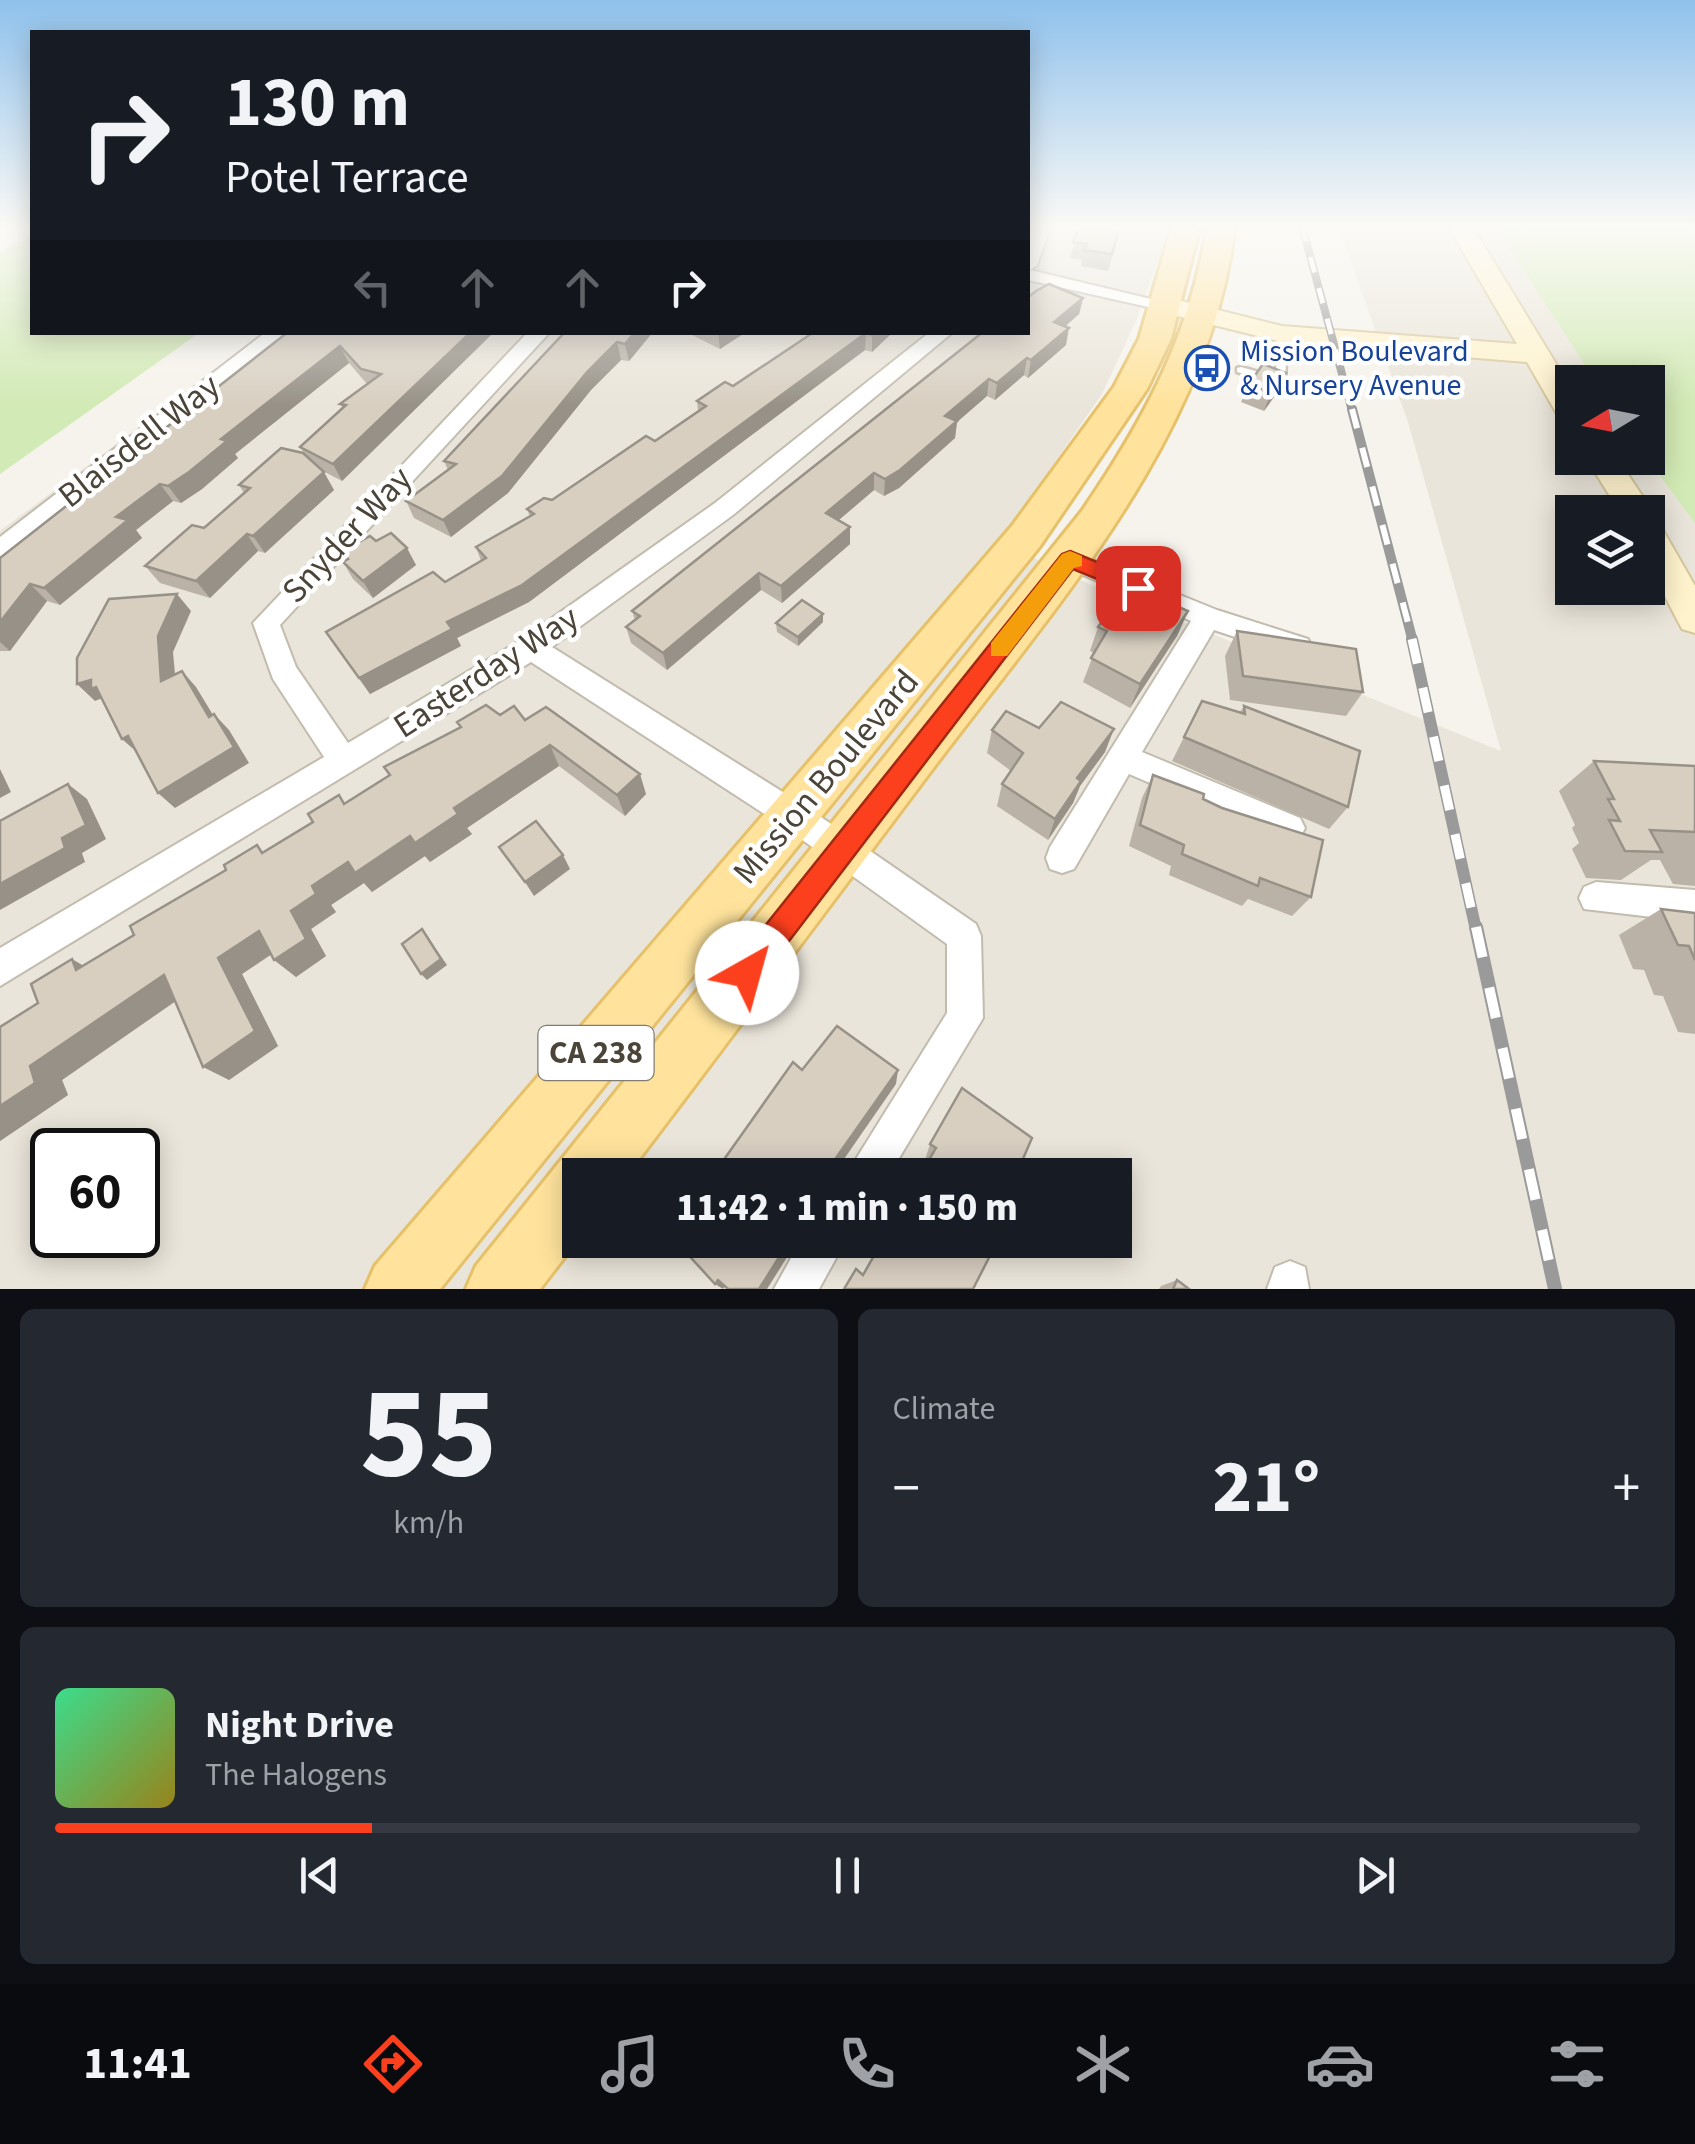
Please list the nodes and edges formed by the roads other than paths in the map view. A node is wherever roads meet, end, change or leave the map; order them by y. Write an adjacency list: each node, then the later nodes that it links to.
1 (1081, 286): 5 (street)
2 (1185, 286): 5 (main road, Mission Boulevard / CA 238)
3 (1203, 286): 5 (main road, Mission Boulevard / CA 238)
4 (1494, 286): 10 (main road)
5 (1185, 310): 6 (main road); 15 (main road, Mission Boulevard / CA 238); 24 (main road, Mission Boulevard / CA 238)
6 (1282, 334): 10 (main road); 11 (lane)
7 (275, 335): 14 (street, Blaisdell Way)
8 (537, 335): 23 (street, Snyder Way)
9 (939, 335): 20 (street, Easterday Way)
10 (1533, 354): 12 (main road)
11 (1242, 370)
12 (1555, 388)
13 (1665, 546): 17 (main road)
14 (0, 550)
15 (1070, 559): 18 (street); 26 (main road, Mission Boulevard / CA 238)
16 (1665, 563): 19 (main road)
17 (1695, 580)
18 (1208, 617): 21 (street); 22 (street)
19 (1695, 619)
20 (530, 648): 23 (street, Easterday Way); 24 (street)
21 (1314, 652)
22 (1120, 756): 25 (street); 27 (street)
23 (344, 762): 30 (street, Easterday Way)
24 (794, 816): 26 (street); 35 (main road, Mission Boulevard / CA 238)
25 (1289, 828)
26 (843, 850): 31 (main road, Mission Boulevard / CA 238); 32 (street)
27 (1062, 858)
28 (1596, 898): 29 (street)
29 (1695, 906)
30 (0, 968)
31 (601, 1158)
32 (877, 1158)
33 (562, 1209): 36 (main road)
34 (814, 1258): 37 (street)
35 (398, 1289)
36 (499, 1289)
37 (794, 1289)

